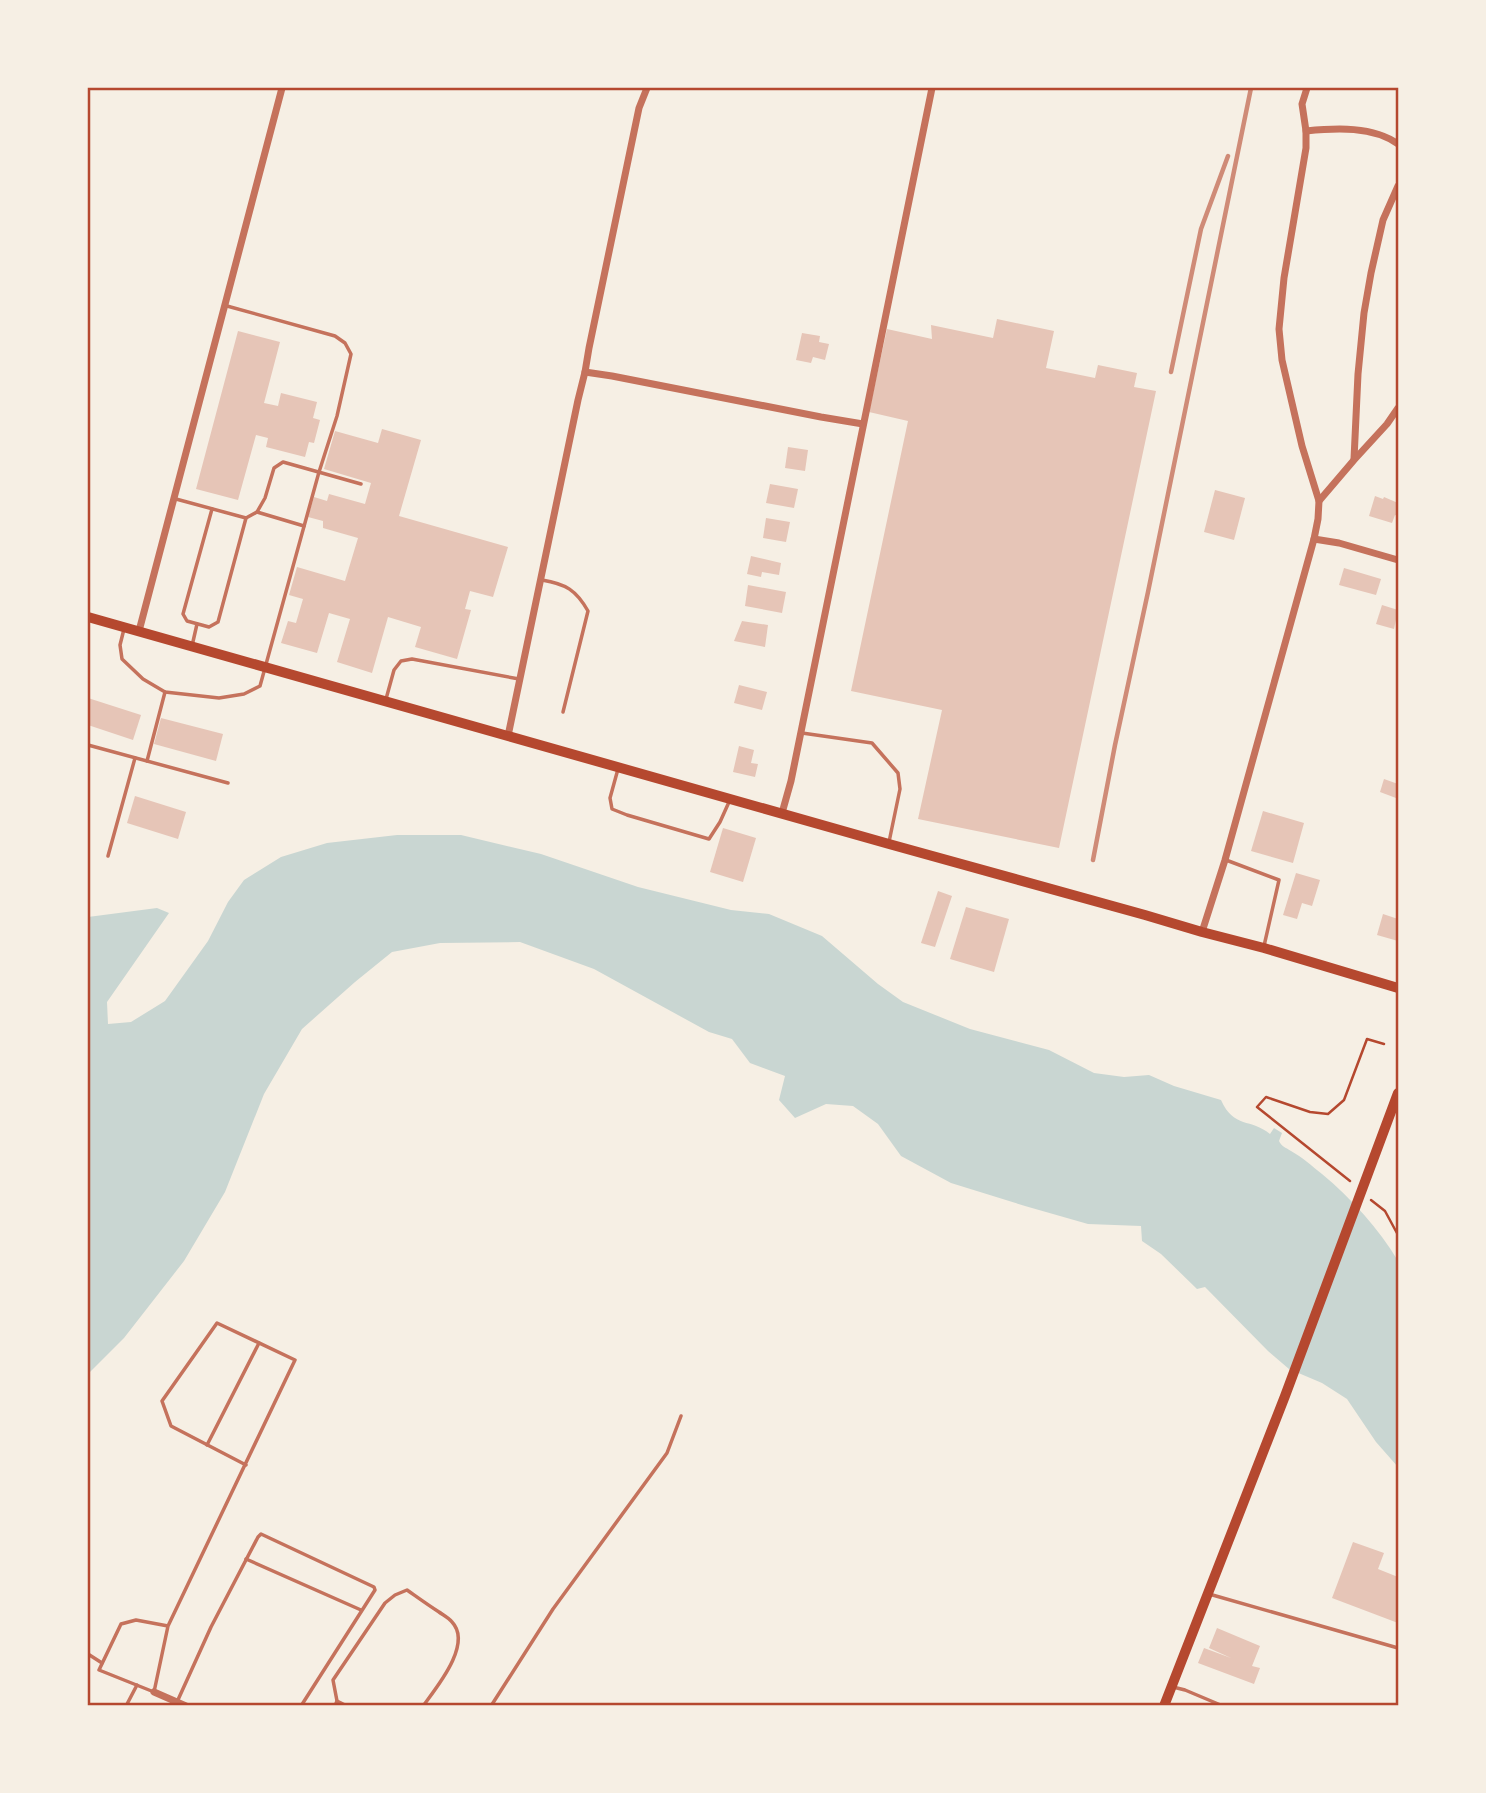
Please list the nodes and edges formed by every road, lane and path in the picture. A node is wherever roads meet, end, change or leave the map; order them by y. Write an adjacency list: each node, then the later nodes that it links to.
1 (282, 88): 8 (street)
2 (648, 88): 9 (street)
3 (932, 88): 11 (street)
4 (1307, 88): 5 (street)
5 (1306, 131): 6 (street); 16 (street)
6 (1398, 144)
7 (1398, 186): 12 (street)
8 (225, 305): 13 (lane); 15 (street)
9 (585, 372): 11 (street); 23 (street)
10 (1398, 408): 12 (street)
11 (863, 424): 34 (street)
12 (1354, 460): 16 (street)
13 (319, 472): 14 (lane); 18 (lane); 20 (lane)
14 (361, 484)
15 (174, 498): 17 (lane); 27 (street)
16 (1319, 501): 21 (street)
17 (212, 509): 19 (lane); 25 (lane)
18 (257, 512): 19 (lane); 20 (lane)
19 (246, 518): 25 (lane)
20 (304, 526): 29 (lane)
21 (1314, 539): 22 (street); 45 (street)
22 (1398, 560)
23 (540, 579): 30 (street); 33 (lane)
24 (88, 617): 26 (main road)
25 (197, 624): 28 (lane)
26 (125, 628): 27 (main road); 31 (lane)
27 (139, 631): 28 (main road)
28 (192, 646): 29 (main road)
29 (266, 667): 31 (lane); 32 (main road)
30 (519, 679): 32 (lane); 35 (street)
31 (165, 692): 38 (lane)
32 (386, 701): 35 (main road)
33 (563, 712)
34 (801, 733): 42 (street); 43 (lane)
35 (508, 736): 39 (main road)
36 (88, 745): 37 (lane)
37 (135, 758): 38 (lane); 44 (lane)
38 (147, 761): 40 (lane)
39 (619, 767): 41 (main road); 41 (lane)
40 (228, 783)
41 (730, 798): 42 (main road)
42 (782, 813): 43 (main road)
43 (889, 844): 46 (main road)
44 (108, 856)
45 (1224, 860): 46 (street); 47 (lane)
46 (1202, 933): 47 (main road)
47 (1264, 948): 48 (main road)
48 (1398, 988)
49 (1384, 1044): 51 (path)
50 (1398, 1093): 57 (main road)
51 (1336, 1169)
52 (260, 1343): 54 (lane); 54 (lane); 55 (lane)
53 (681, 1416): 73 (lane)
54 (207, 1445): 55 (lane)
55 (246, 1465): 59 (lane)
56 (246, 1559): 58 (lane); 58 (lane); 66 (lane)
57 (1208, 1594): 60 (lane); 64 (main road)
58 (361, 1610): 70 (lane)
59 (168, 1626): 62 (lane); 65 (lane)
60 (1398, 1648)
61 (88, 1654): 62 (lane)
62 (102, 1663): 63 (lane)
63 (137, 1685): 65 (lane); 68 (lane)
64 (1171, 1686): 74 (main road); 75 (lane)
65 (153, 1692): 66 (street)
66 (177, 1702): 69 (street)
67 (336, 1703): 71 (lane); 72 (lane)
68 (126, 1706)
69 (186, 1706)
70 (301, 1706)
71 (347, 1706)
72 (423, 1706)
73 (491, 1706)
74 (1164, 1706)
75 (1223, 1706)

